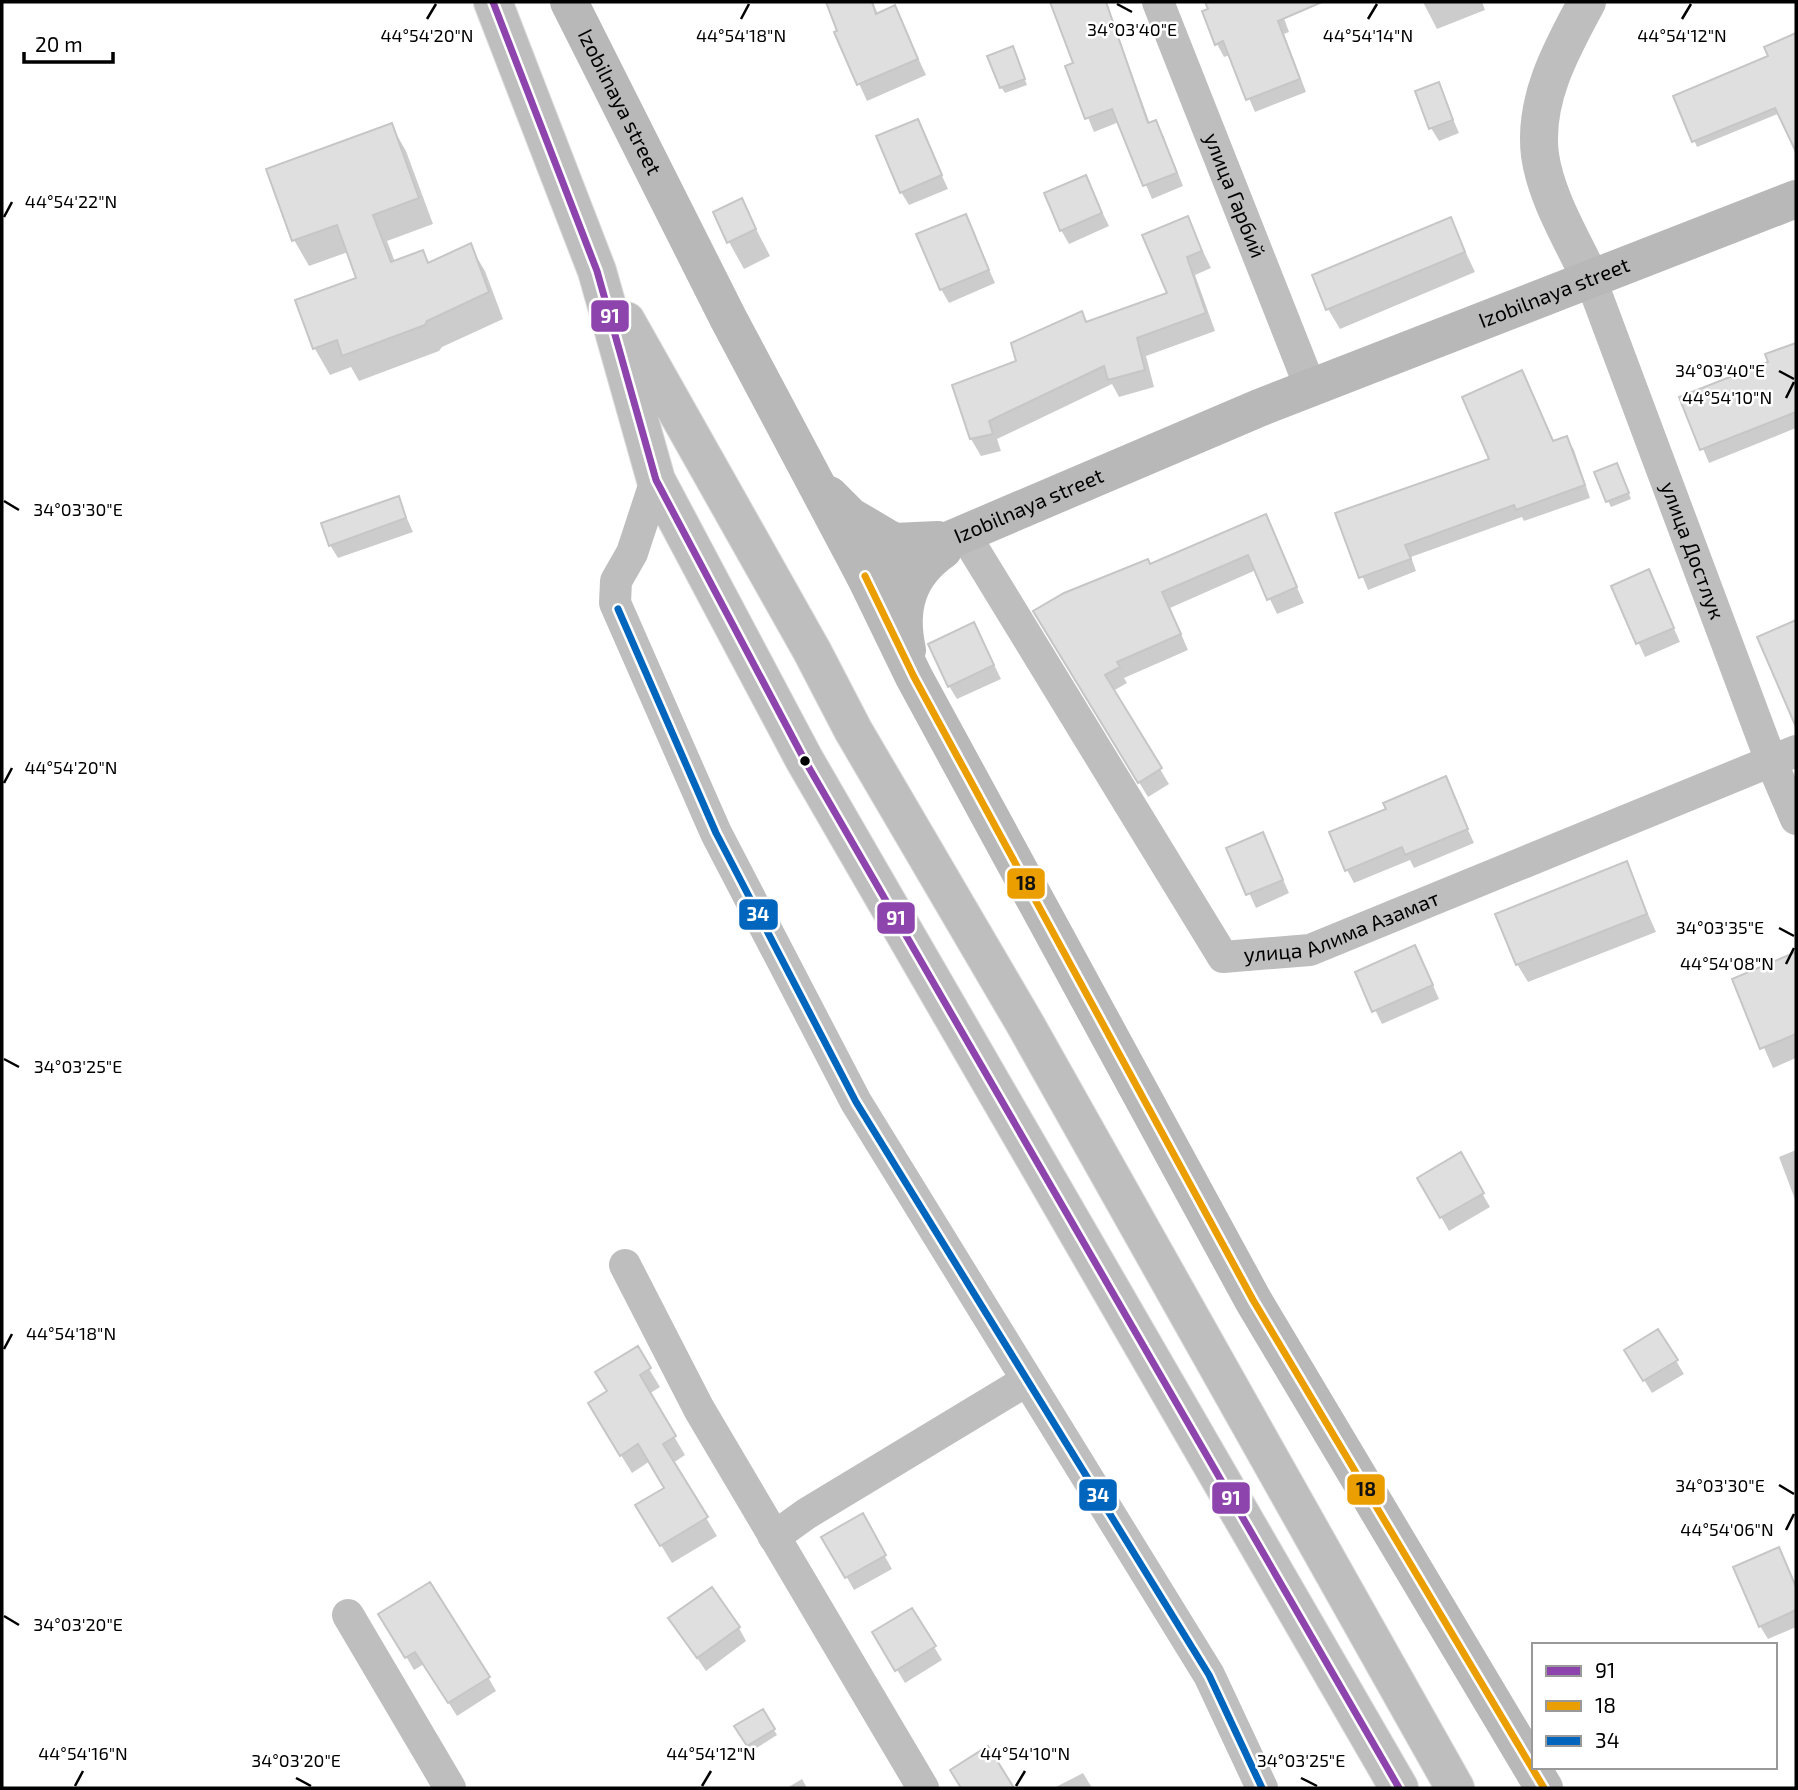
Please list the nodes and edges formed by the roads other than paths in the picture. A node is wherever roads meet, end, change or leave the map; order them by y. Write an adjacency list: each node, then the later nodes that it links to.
1 (493, 2): 8 (main road)
2 (552, 2): 6 (main road)
3 (569, 2): 6 (main road, Izobilnaya street)
4 (1158, 2): 10 (street, улица Гарбий)
5 (1587, 2): 9 (main road)
6 (585, 37): 11 (main road, Izobilnaya street)
7 (1796, 200): 9 (main road, Izobilnaya street)
8 (597, 271): 12 (main road); 28 (main road)
9 (1591, 280): 10 (main road, Izobilnaya street); 16 (street, улица Достлук)
10 (1311, 389): 13 (main road, Izobilnaya street)
11 (803, 460): 13 (main road); 14 (main road, Izobilnaya street)
12 (656, 480): 19 (street); 27 (main road)
13 (965, 536): 14 (main road, Izobilnaya street); 15 (main road); 16 (street, улица Алима Азамат)
14 (864, 576): 15 (main road)
15 (912, 672): 22 (main road)
16 (1784, 756): 17 (street, улица Достлук)
17 (1796, 818)
18 (625, 1265): 20 (street)
19 (1026, 1381): 20 (street); 26 (street)
20 (774, 1537): 25 (street)
21 (348, 1615): 24 (street)
22 (1532, 1768)
23 (1533, 1769): 29 (main road)
24 (450, 1788)
25 (923, 1788)
26 (1262, 1788)
27 (1399, 1788)
28 (1455, 1788)
29 (1544, 1788)

